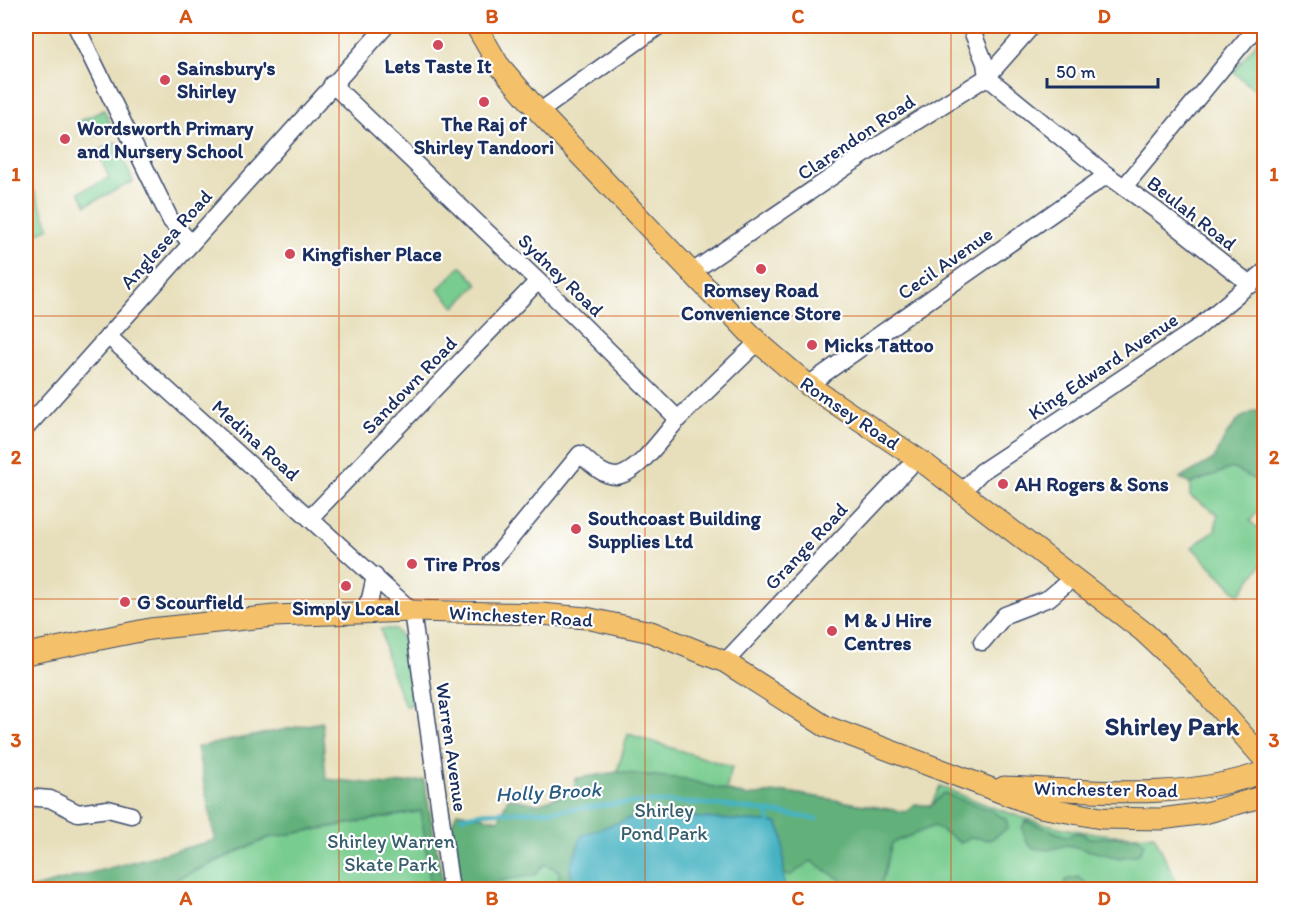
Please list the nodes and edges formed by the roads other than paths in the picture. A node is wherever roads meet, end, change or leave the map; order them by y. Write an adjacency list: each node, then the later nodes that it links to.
1 (76, 26): 13 (street)
2 (386, 26): 9 (street, Anglesea Road)
3 (476, 26): 10 (main road, Romsey Road)
4 (659, 26): 10 (street)
5 (970, 26): 8 (street)
6 (1032, 26): 8 (street, Clarendon Road)
7 (1257, 26): 12 (street)
8 (987, 77): 11 (street, Beulah Road); 14 (street, Clarendon Road)
9 (332, 84): 13 (street, Anglesea Road); 16 (street, Sydney Road)
10 (539, 112): 14 (main road, Romsey Road)
11 (1107, 175): 12 (street, Beulah Road); 20 (street, Cecil Avenue)
12 (1124, 187): 17 (street, Beulah Road)
13 (190, 242): 18 (street, Anglesea Road)
14 (692, 272): 19 (main road, Romsey Road)
15 (1264, 272): 17 (street, King Edward Avenue)
16 (538, 281): 21 (street, Sydney Road); 25 (street, Sandown Road)
17 (1251, 285): 24 (street, King Edward Avenue)
18 (108, 336): 22 (street, Anglesea Road); 25 (street, Medina Road)
19 (758, 342): 20 (main road, Romsey Road); 21 (street)
20 (808, 386): 23 (main road, Romsey Road)
21 (678, 419): 26 (street)
22 (26, 428)
23 (915, 458): 24 (main road, Romsey Road); 33 (street, Grange Road)
24 (962, 492): 28 (main road, Romsey Road)
25 (311, 517): 27 (street, Medina Road)
26 (492, 561)
27 (375, 576): 29 (street, Medina Road); 30 (street)
28 (1074, 577): 31 (street); 34 (main road, Romsey Road)
29 (412, 611): 30 (main road, Winchester Road); 33 (main road, Winchester Road); 40 (street, Warren Avenue)
30 (361, 613): 32 (main road, Winchester Road)
31 (982, 642)
32 (26, 654)
33 (730, 657): 36 (main road, Winchester Road)
34 (1264, 759)
35 (1264, 772): 36 (main road, Winchester Road)
36 (982, 786): 37 (main road, Winchester Road)
37 (1264, 796)
38 (26, 797): 39 (street)
39 (131, 815)
40 (451, 890)

